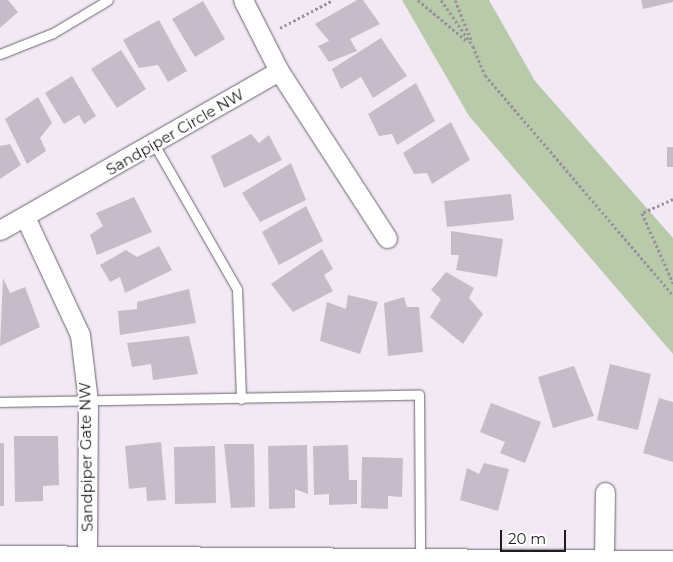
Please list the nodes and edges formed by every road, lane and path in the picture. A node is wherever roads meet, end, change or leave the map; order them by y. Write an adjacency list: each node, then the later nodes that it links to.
1 (108, 0): 9 (lane)
2 (243, 0): 7 (street)
3 (333, 0): 7 (path)
4 (418, 0): 8 (path)
5 (441, 0): 8 (path)
6 (455, 0): 8 (path)
7 (260, 39): 10 (street)
8 (473, 46): 17 (path)
9 (0, 54)
10 (279, 72): 11 (street, Sandpiper Circle NW); 15 (street)
11 (154, 144): 13 (street, Sandpiper Circle NW); 18 (lane)
12 (673, 199): 16 (path)
13 (26, 219): 14 (street, Sandpiper Circle NW); 19 (street, Sandpiper Gate NW)
14 (0, 230)
15 (386, 238)
16 (673, 283)
17 (673, 295)
18 (241, 399): 19 (lane); 24 (lane)
19 (88, 401): 20 (lane); 23 (street, Sandpiper Gate NW)
20 (0, 402)
21 (605, 492): 27 (street)
22 (0, 557): 23 (street)
23 (87, 557): 25 (street)
24 (420, 557): 26 (street); 27 (street)
25 (349, 560): 26 (street)
26 (390, 560)
27 (604, 560): 28 (street)
28 (671, 561)

